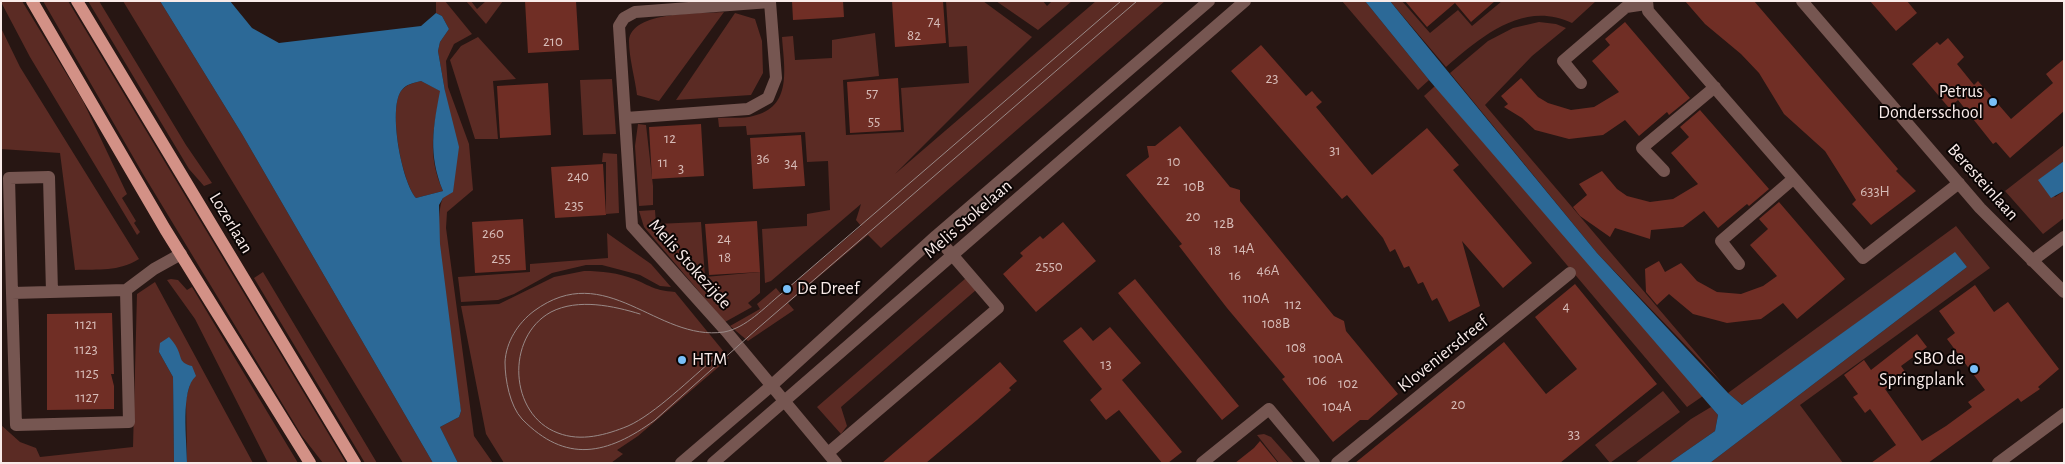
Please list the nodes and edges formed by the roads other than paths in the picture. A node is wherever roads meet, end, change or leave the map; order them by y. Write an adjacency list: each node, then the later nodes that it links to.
1 (32, 1): 15 (main road)
2 (77, 1): 29 (main road, Lozerlaan)
3 (1209, 1): 13 (street, Melis Stokelaan)
4 (1245, 1): 16 (street, Melis Stokelaan)
5 (1802, 1): 12 (street, Beresteinlaan)
6 (1647, 3): 7 (street); 8 (street)
7 (1581, 83)
8 (1715, 87): 10 (street); 11 (street)
9 (626, 118): 9 (street, Melis Stokezijde); 24 (street, Melis Stokezijde)
10 (1664, 172)
11 (1793, 178): 12 (street); 18 (street)
12 (1959, 183): 17 (street, Beresteinlaan)
13 (936, 236): 16 (street); 24 (street, Melis Stokelaan)
14 (2064, 237): 17 (street)
15 (181, 254): 20 (street); 28 (main road)
16 (953, 255): 25 (street, Melis Stokelaan); 27 (street)
17 (2032, 262): 22 (street, Beresteinlaan)
18 (1739, 264)
19 (1570, 273): 34 (street, Kloveniersdreef)
20 (126, 290): 21 (street); 23 (street)
21 (52, 292): 23 (street); 23 (street)
22 (2064, 292)
23 (12, 293)
24 (771, 386): 25 (street); 30 (street, Melis Stokelaan)
25 (785, 402): 27 (street); 31 (street, Melis Stokelaan)
26 (2064, 414): 35 (street)
27 (832, 458)
28 (310, 463)
29 (355, 463)
30 (681, 463)
31 (713, 463)
32 (1202, 463): 33 (street)
33 (1314, 463)
34 (1337, 463)
35 (1998, 463)

